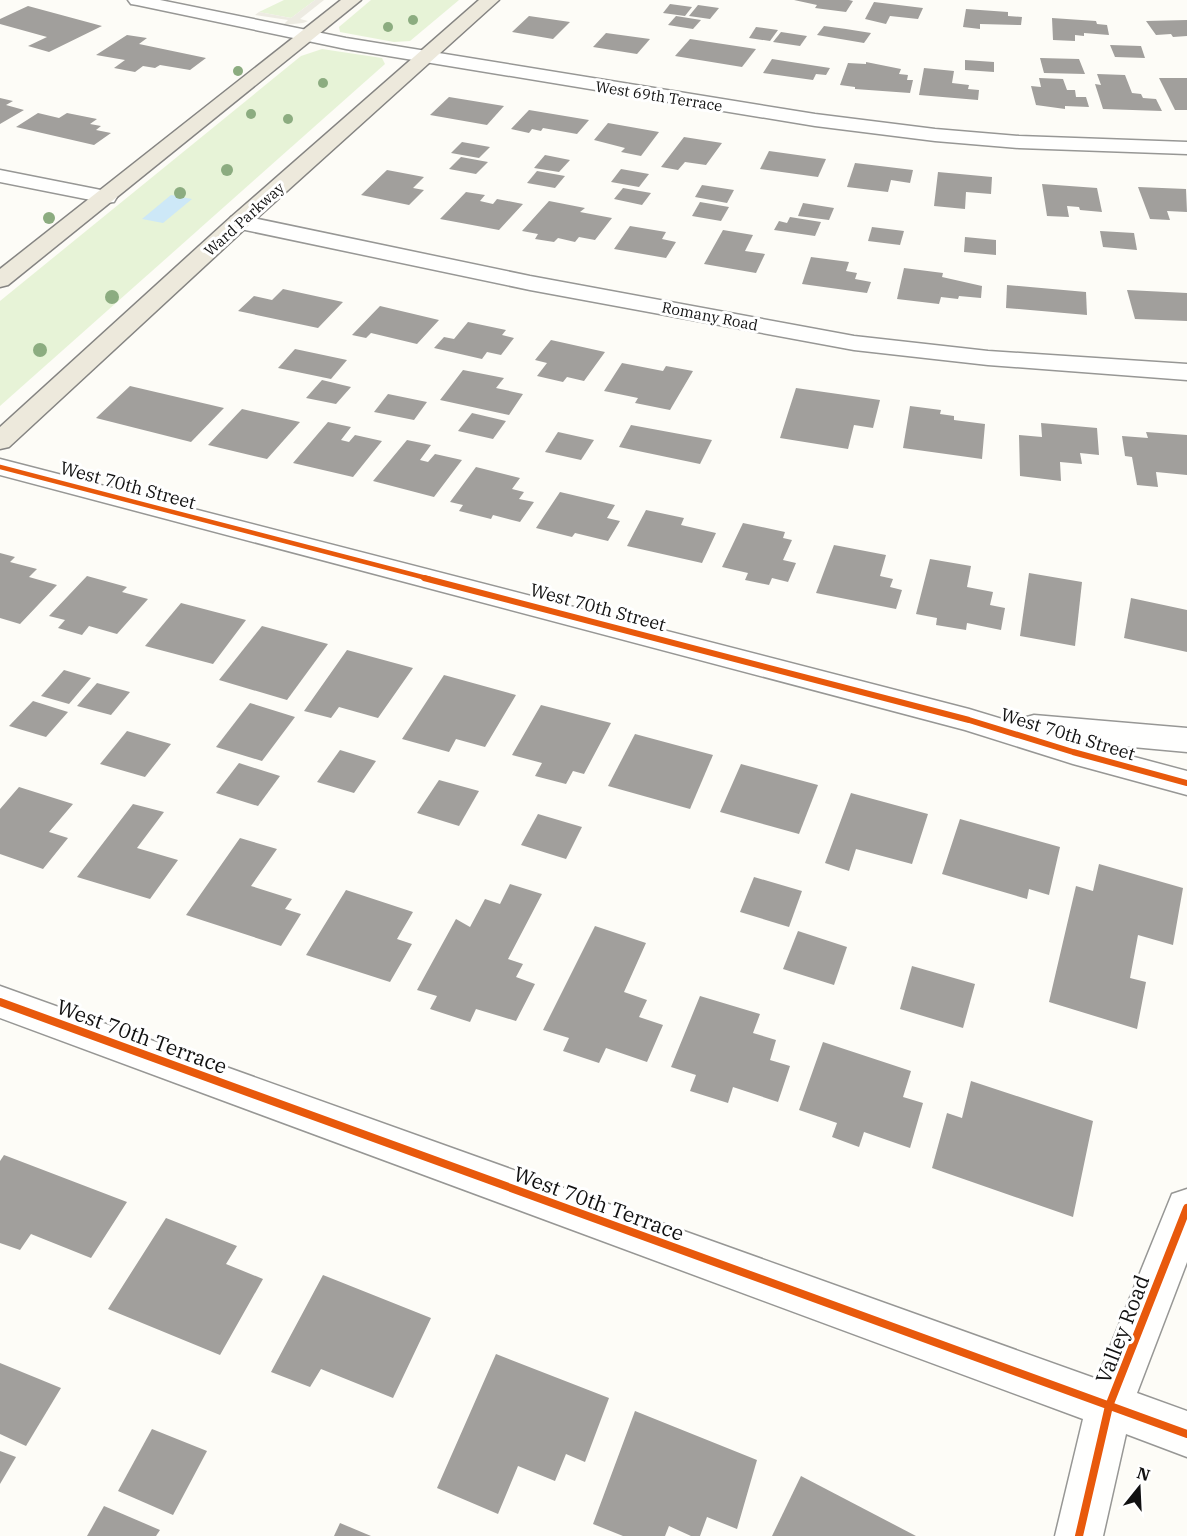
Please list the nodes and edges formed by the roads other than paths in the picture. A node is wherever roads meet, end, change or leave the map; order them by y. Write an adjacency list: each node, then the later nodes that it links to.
1 (137, 0): 4 (street, West 69th Terrace)
2 (352, 0): 4 (main road)
3 (490, 0): 5 (main road, Ward Parkway)
4 (307, 36): 5 (street, West 69th Terrace); 8 (main road)
5 (427, 57): 6 (street, West 69th Terrace); 9 (main road, Ward Parkway)
6 (1187, 148)
7 (0, 176): 8 (street)
8 (106, 197): 10 (main road)
9 (239, 222): 11 (street, Romany Road); 12 (main road, Ward Parkway)
10 (0, 280)
11 (1187, 372)
12 (0, 441)
13 (0, 467): 14 (street, West 70th Street)
14 (969, 720): 15 (street, West 70th Street); 16 (street, West 70th Street)
15 (1187, 740)
16 (1187, 783)
17 (0, 1002): 19 (street, West 70th Terrace)
18 (1187, 1208): 19 (street, Valley Road)
19 (1109, 1407): 20 (street, West 70th Terrace); 21 (street, Valley Road)
20 (1187, 1434)
21 (1079, 1536)

